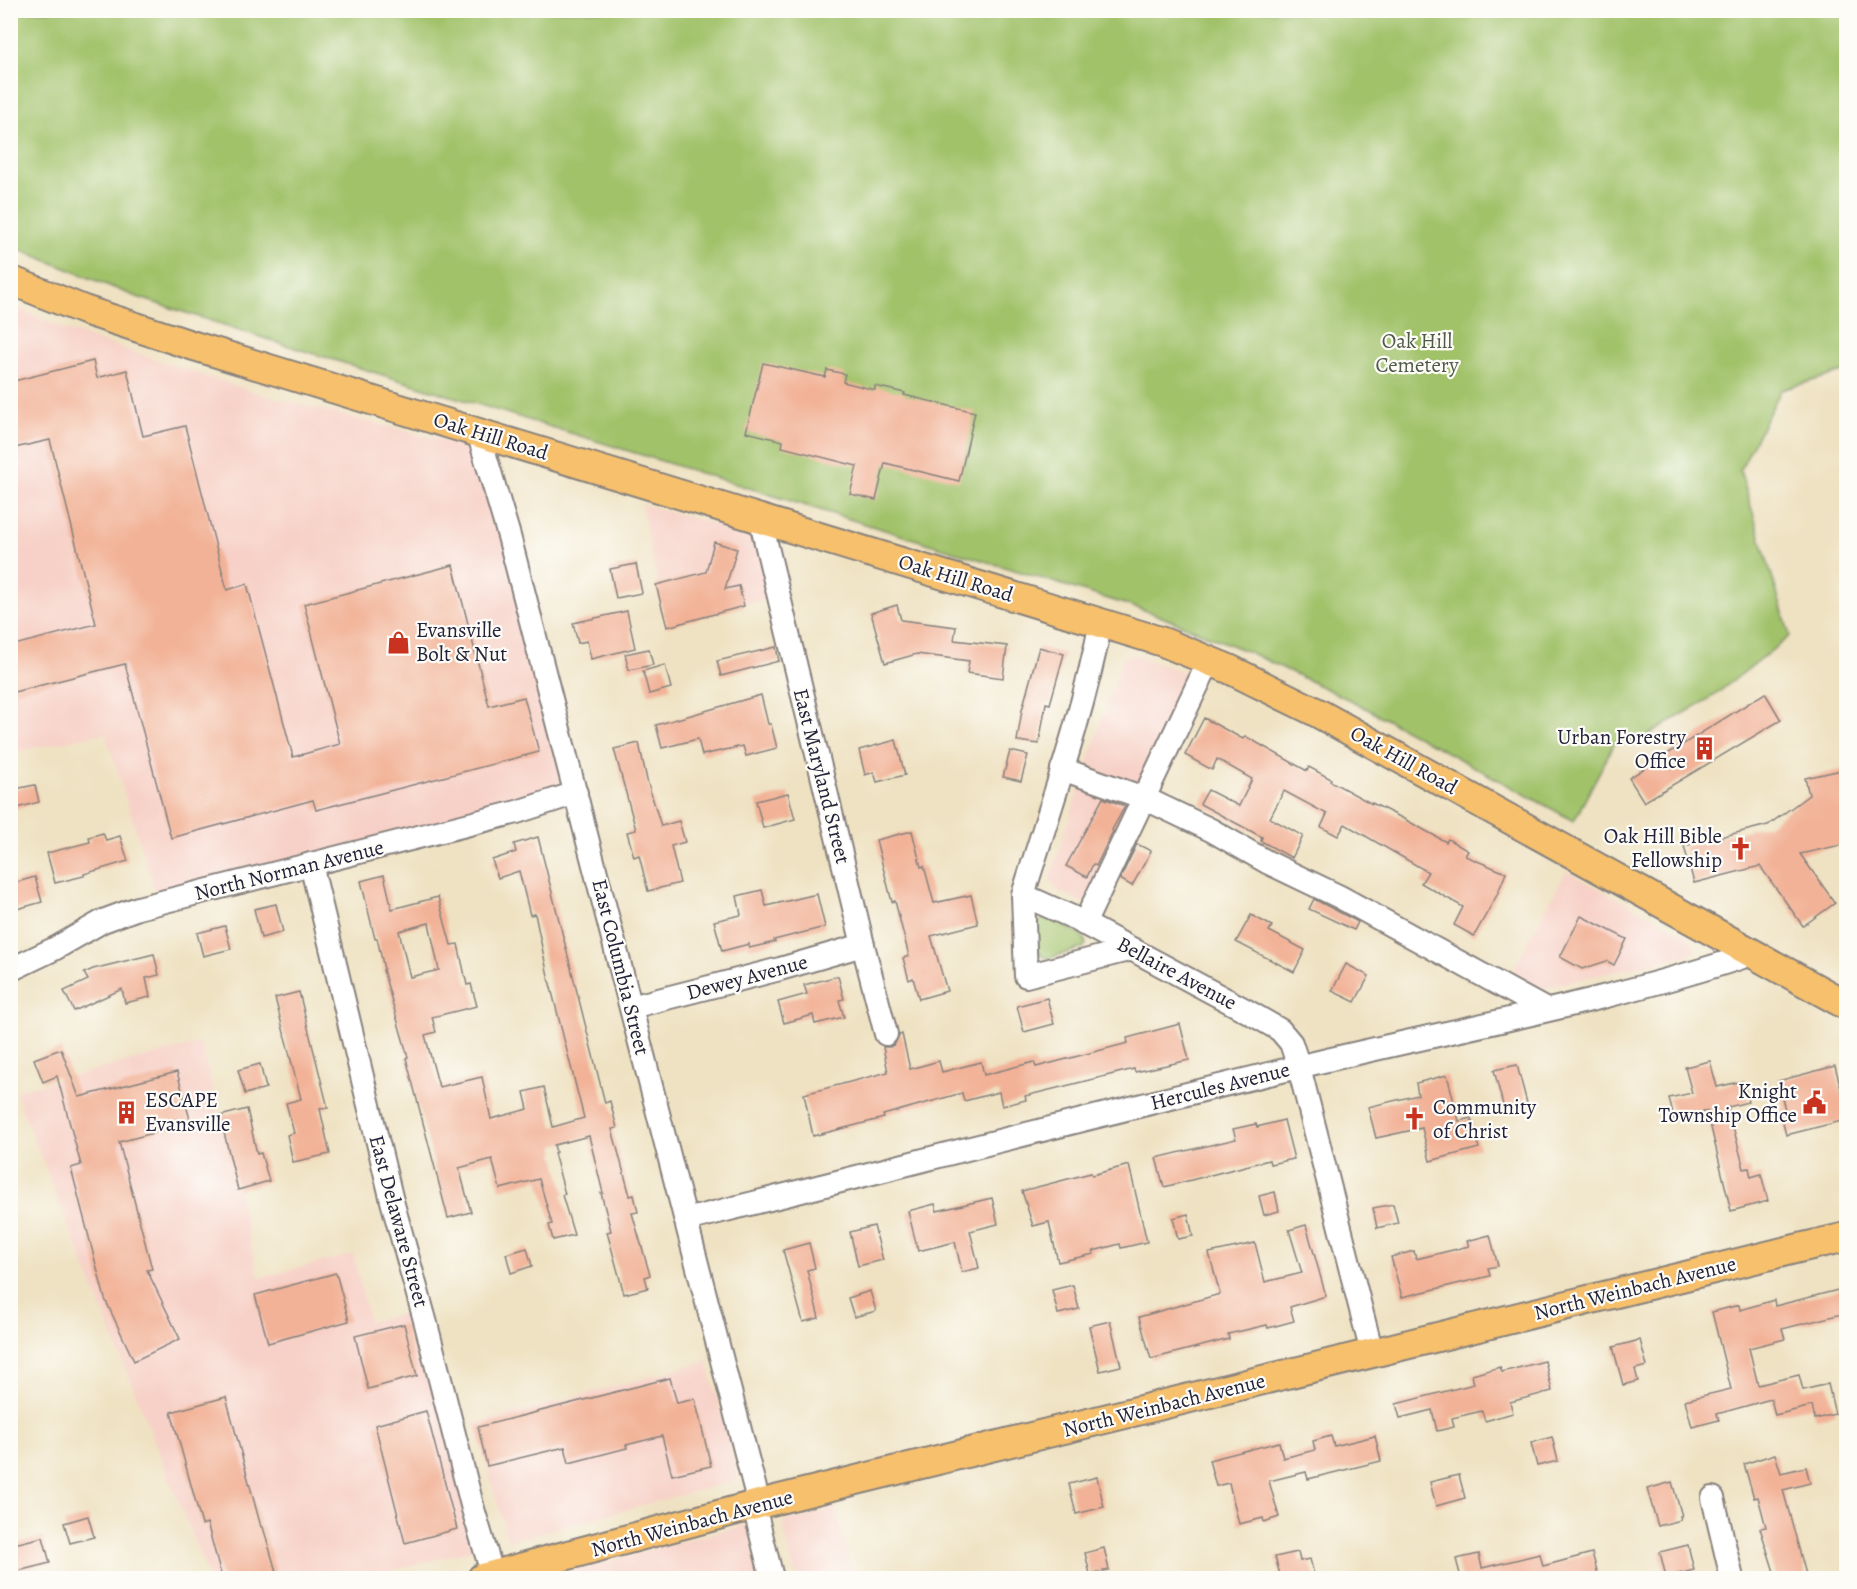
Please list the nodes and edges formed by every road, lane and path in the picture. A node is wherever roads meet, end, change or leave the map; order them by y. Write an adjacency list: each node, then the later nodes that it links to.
1 (10, 280): 2 (main road, Oak Hill Road)
2 (478, 432): 3 (main road, Oak Hill Road); 7 (street, East Columbia Street)
3 (760, 518): 4 (main road, Oak Hill Road); 12 (street, East Maryland Street)
4 (1101, 622): 5 (main road, Oak Hill Road); 6 (street)
5 (1209, 661): 8 (street); 14 (main road, Oak Hill Road)
6 (1062, 769): 8 (street); 10 (street)
7 (576, 793): 9 (street, North Norman Avenue); 17 (street, East Columbia Street)
8 (1144, 798): 11 (street); 18 (street)
9 (310, 864): 15 (street, North Norman Avenue); 26 (street, East Delaware Street)
10 (1023, 895): 11 (street, Bellaire Avenue); 13 (street)
11 (1084, 924): 13 (street, Bellaire Avenue)
12 (862, 945): 17 (street, Dewey Avenue); 19 (street, East Maryland Street)
13 (1132, 949): 20 (street, Bellaire Avenue)
14 (1755, 953): 16 (main road, Oak Hill Road); 18 (street, Hercules Avenue)
15 (10, 970)
16 (1846, 1005)
17 (631, 1007): 21 (street, East Columbia Street)
18 (1546, 1010): 20 (street, Hercules Avenue)
19 (886, 1034)
20 (1299, 1066): 21 (street, Hercules Avenue); 23 (street, Bellaire Avenue)
21 (686, 1220): 25 (street, East Columbia Street)
22 (1846, 1238): 23 (main road, North Weinbach Avenue)
23 (1372, 1353): 25 (main road, North Weinbach Avenue)
24 (1713, 1498): 28 (street)
25 (756, 1505): 26 (main road, North Weinbach Avenue); 27 (street, East Columbia Street)
26 (487, 1577)
27 (772, 1578)
28 (1732, 1578)

